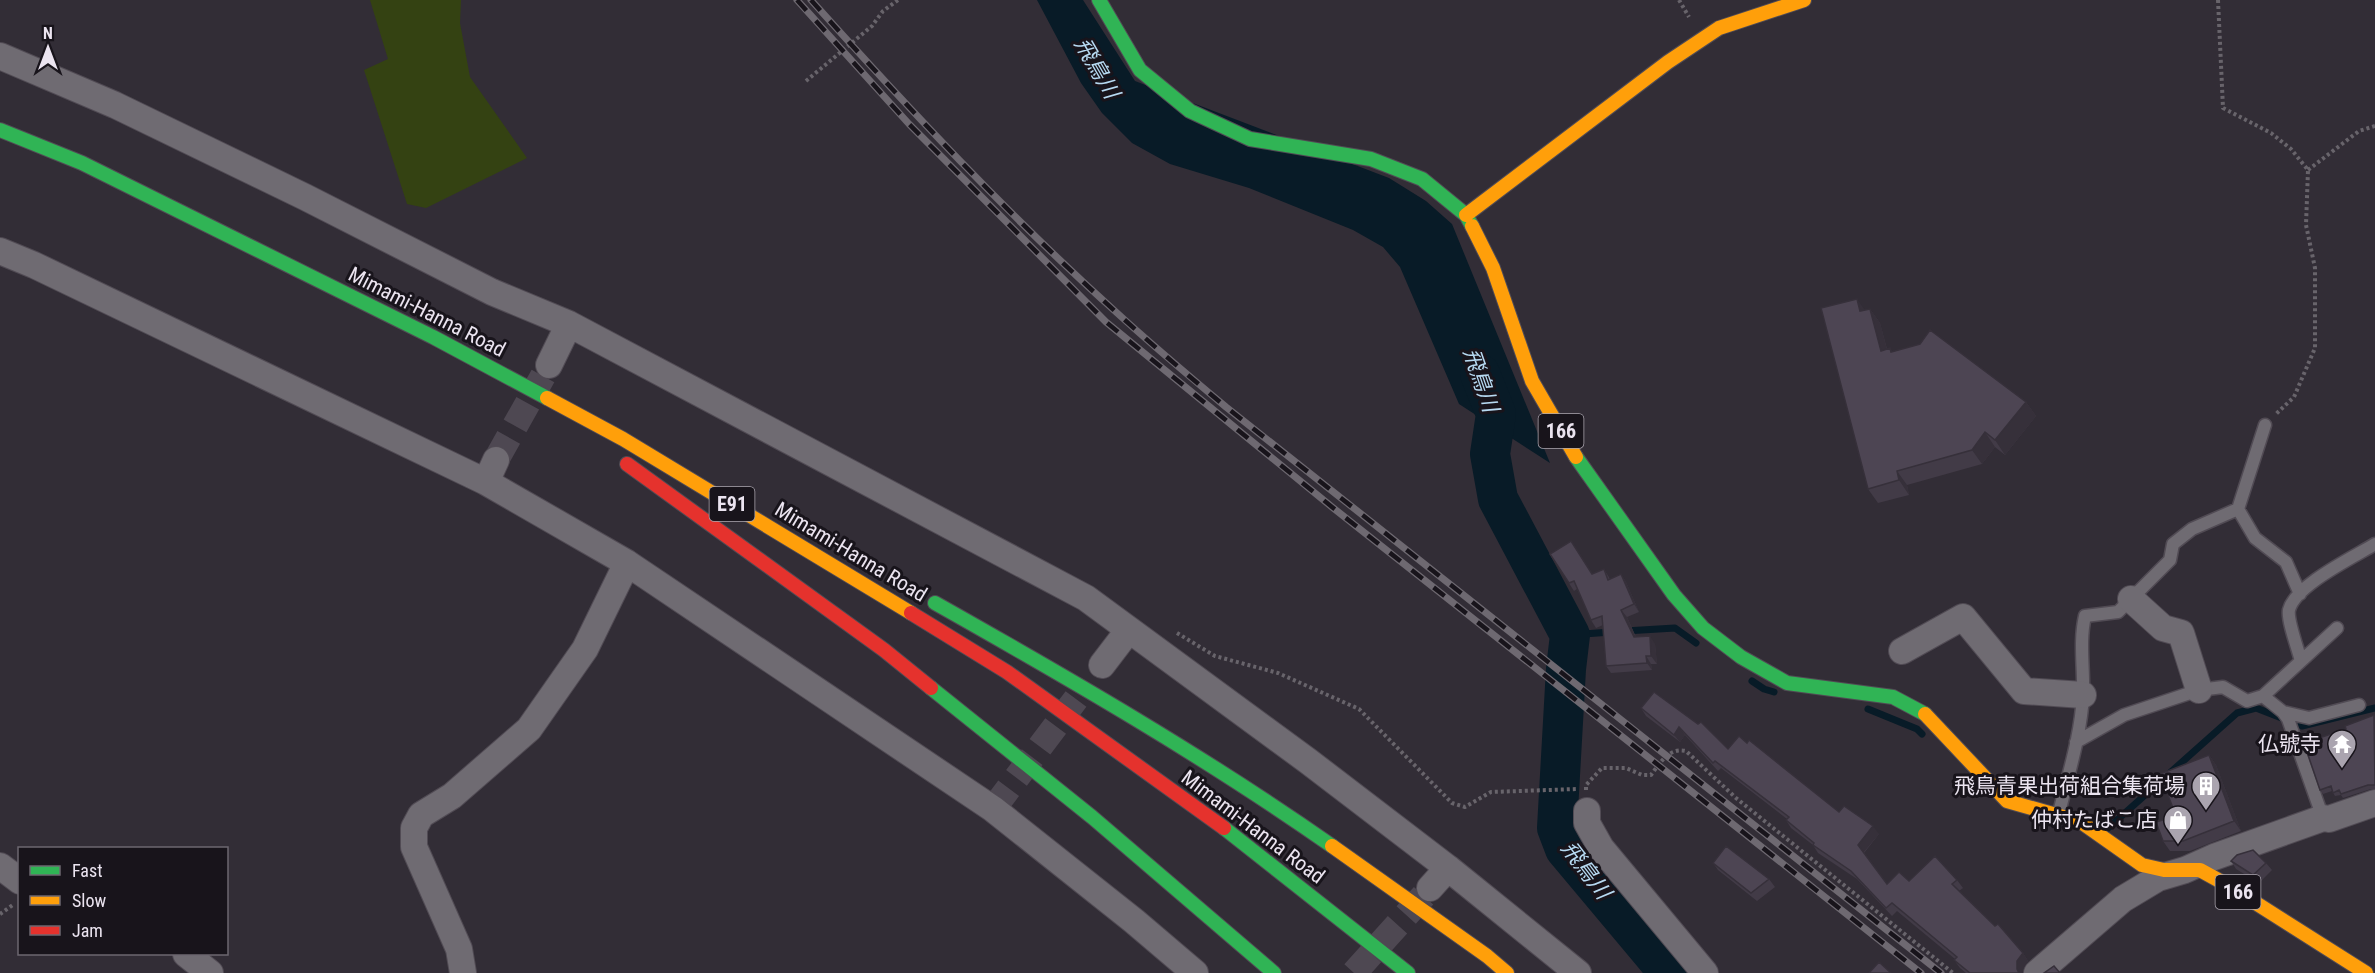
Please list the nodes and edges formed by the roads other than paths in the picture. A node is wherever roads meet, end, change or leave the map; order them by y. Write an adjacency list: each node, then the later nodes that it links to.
1 (1099, 0): 5 (main road, 166)
2 (1804, 0): 5 (main road)
3 (0, 56): 8 (street)
4 (0, 130): 12 (main road, Mimami-Hanna Road / E91)
5 (1466, 215): 35 (main road, 166)
6 (0, 251): 17 (street)
7 (311, 292): 9 (main road, Mimami-Hanna Road)
8 (569, 324): 10 (street); 23 (street)
9 (417, 345)
10 (549, 365)
11 (2265, 425): 13 (lane)
12 (623, 440): 15 (main road); 48 (main road, Mimami-Hanna Road / E91)
13 (2238, 509): 18 (lane); 20 (lane)
14 (741, 529): 46 (main road, E91)
15 (798, 529)
16 (2375, 544): 18 (lane)
17 (627, 563): 44 (street); 45 (street)
18 (2300, 594): 25 (lane)
19 (923, 596): 49 (main road)
20 (2131, 599): 27 (street); 28 (lane)
21 (2337, 628): 25 (lane)
22 (912, 630): 47 (main road, Mimami-Hanna Road)
23 (1128, 631): 26 (street); 38 (street)
24 (1902, 651): 28 (street)
25 (2301, 661): 29 (lane)
26 (1102, 665)
27 (2199, 690): 29 (lane); 32 (lane)
28 (2083, 695): 32 (lane)
29 (2263, 696): 31 (lane)
30 (2360, 705): 31 (lane)
31 (2288, 720): 36 (lane)
32 (2076, 742): 35 (lane)
33 (1584, 800): 51 (street)
34 (2375, 803): 36 (street)
35 (2059, 814): 39 (main road, 166)
36 (2323, 818): 39 (street)
37 (0, 866): 40 (street)
38 (1448, 868): 41 (street); 50 (street)
39 (2185, 870): 52 (street); 53 (main road, 166)
40 (18, 880)
41 (1430, 888)
42 (187, 955): 43 (street)
43 (210, 973)
44 (463, 973)
45 (1195, 973)
46 (1274, 973)
47 (1387, 973)
48 (1408, 973)
49 (1507, 973)
50 (1578, 973)
51 (1705, 973)
52 (2037, 973)
53 (2366, 973)

